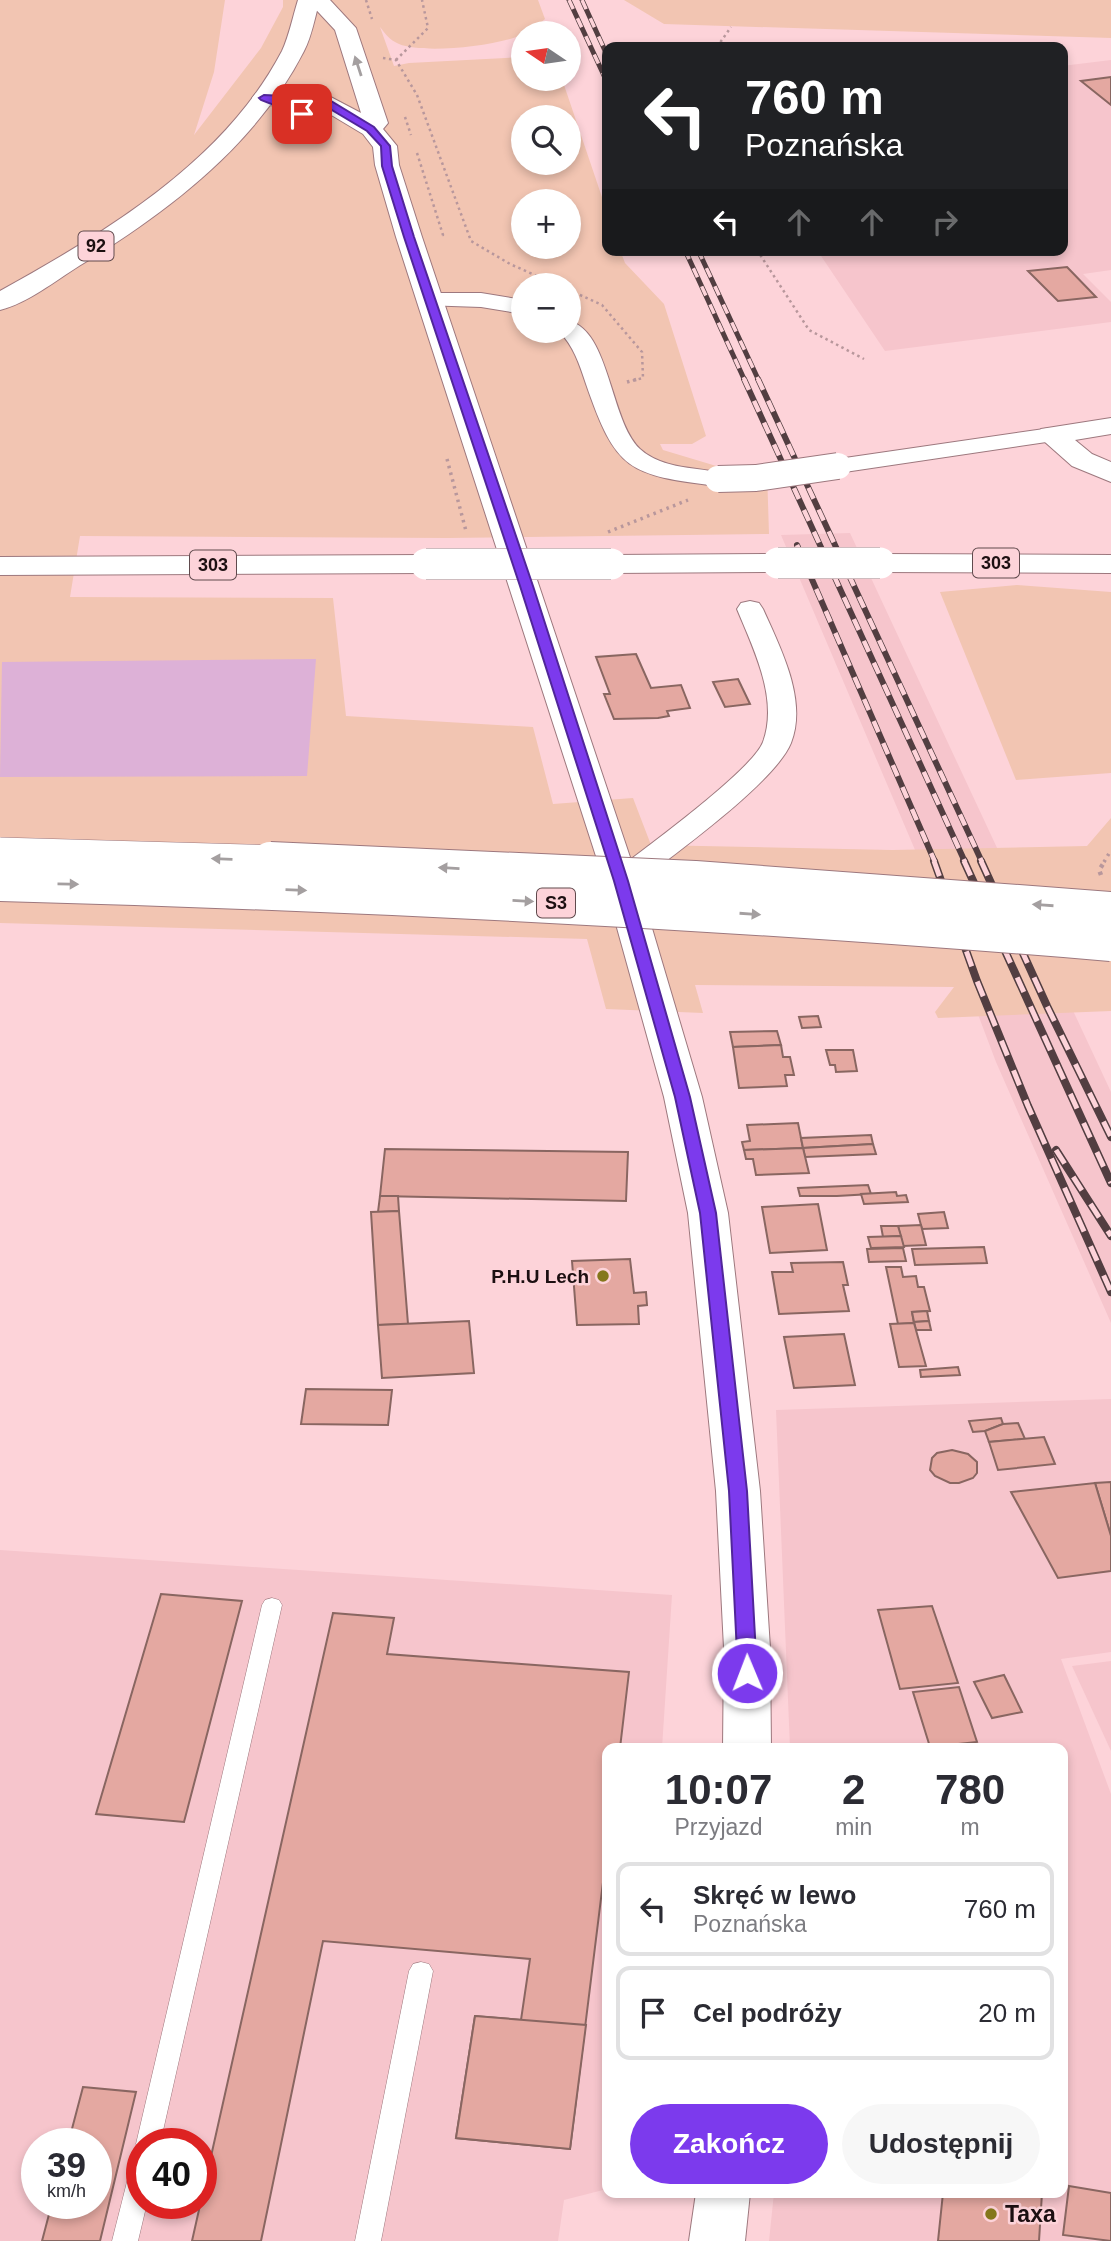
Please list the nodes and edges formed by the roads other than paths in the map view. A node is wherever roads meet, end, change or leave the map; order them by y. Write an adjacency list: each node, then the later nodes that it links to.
1 (309, 0): 3 (main road, 92)
2 (318, 0): 6 (main road, one-way to 2)
3 (264, 98): 4 (main road); 5 (main road, 92); 6 (main road)
4 (321, 121): 5 (main road); 7 (main road)
5 (237, 128): 9 (main road, 92)
6 (370, 129): 7 (main road)
7 (387, 166): 8 (main road)
8 (430, 300): 10 (street); 19 (main road)
9 (0, 302)
10 (511, 305)
11 (581, 338): 13 (street, bridge)
12 (1111, 426): 13 (main road)
13 (1051, 435): 14 (main road)
14 (1111, 473)
15 (1111, 564): 16 (main road, 303, bridge)
16 (0, 566)
17 (750, 609): 19 (street)
18 (0, 853): 21 (main road, S3, one-way to 18, bridge)
19 (621, 881): 24 (main road)
20 (0, 882): 22 (main road, S3, one-way to 22, bridge)
21 (1111, 911)
22 (1111, 942)
23 (272, 1605): 26 (lane)
24 (747, 1743)
25 (421, 1970): 30 (lane)
26 (152, 2128)
27 (722, 2198): 31 (main road)
28 (130, 2219): 29 (lane)
29 (125, 2241)
30 (368, 2241)
31 (717, 2241)

